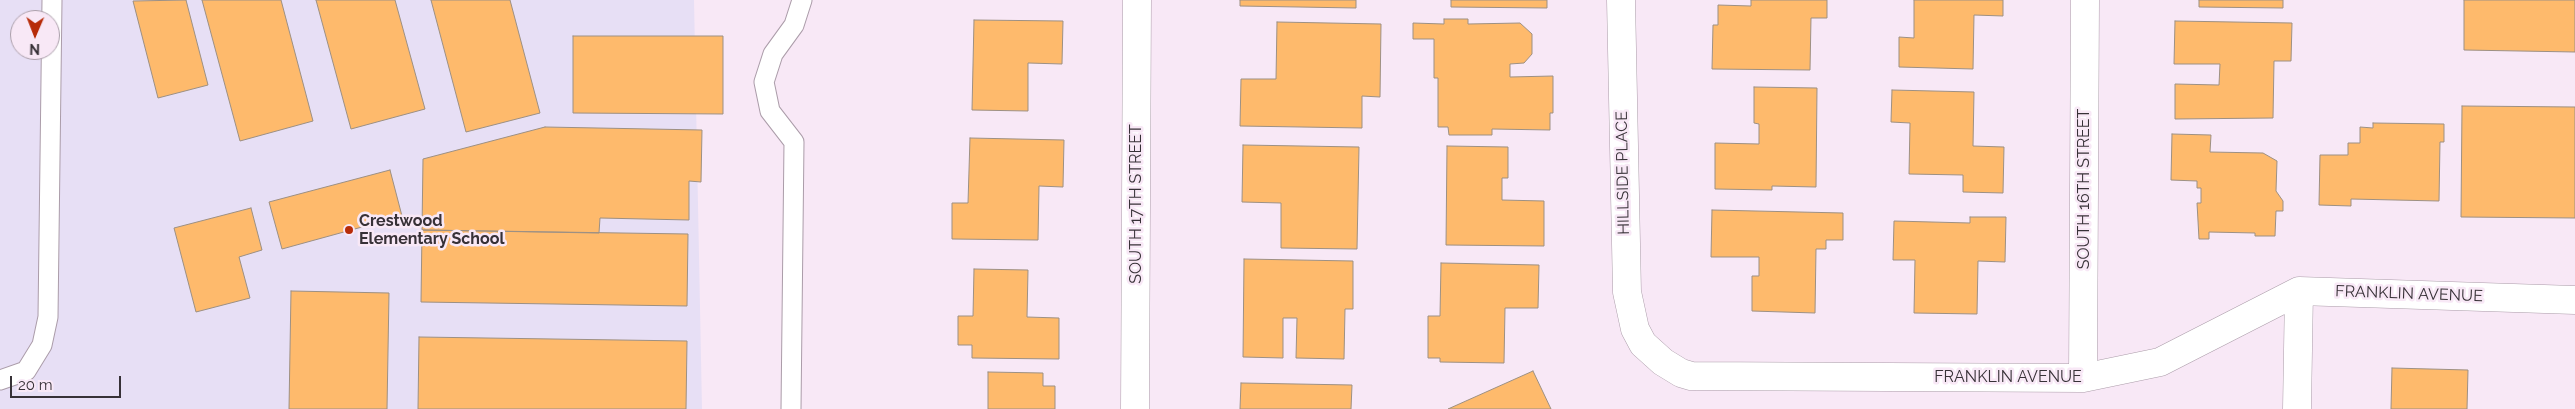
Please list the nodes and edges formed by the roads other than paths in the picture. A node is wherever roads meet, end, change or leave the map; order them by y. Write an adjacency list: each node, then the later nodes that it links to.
1 (52, 0): 10 (lane)
2 (802, 0): 11 (lane)
3 (1137, 0): 12 (street, SOUTH 17TH STREET)
4 (1621, 0): 8 (street, HILLSIDE PLACE)
5 (2085, 0): 9 (street, SOUTH 16TH STREET)
6 (2299, 291): 7 (street, FRANKLIN AVENUE); 9 (street, FRANKLIN AVENUE); 13 (street)
7 (2575, 300)
8 (1643, 344): 9 (street, FRANKLIN AVENUE)
9 (2083, 378)
10 (0, 380)
11 (791, 409)
12 (1135, 409)
13 (2296, 409)

